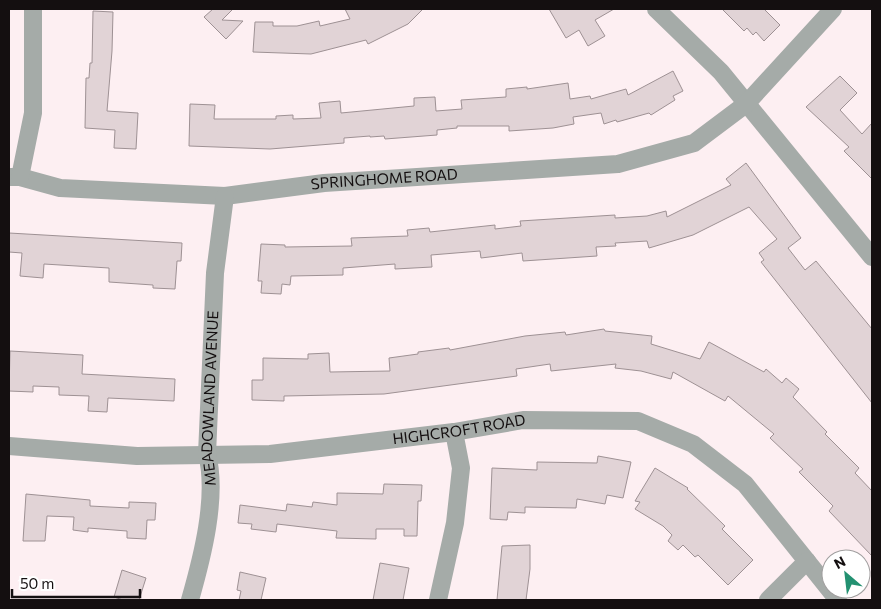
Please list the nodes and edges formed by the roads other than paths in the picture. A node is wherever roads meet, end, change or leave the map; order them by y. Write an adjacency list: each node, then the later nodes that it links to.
1 (33, 9): 5 (street)
2 (656, 9): 4 (street)
3 (833, 9): 4 (street, SPRINGHOME ROAD)
4 (746, 104): 6 (street, SPRINGHOME ROAD); 7 (street)
5 (14, 177): 6 (street, SPRINGHOME ROAD)
6 (225, 196): 10 (street, MEADOWLAND AVENUE)
7 (872, 257)
8 (454, 432): 10 (street, HIGHCROFT ROAD); 11 (street, HIGHCROFT ROAD); 13 (street)
9 (9, 446): 10 (street, HIGHCROFT ROAD)
10 (207, 454): 12 (street, MEADOWLAND AVENUE)
11 (807, 561): 14 (street); 15 (street, HIGHCROFT ROAD)
12 (190, 600)
13 (438, 600)
14 (768, 600)
15 (838, 600)

